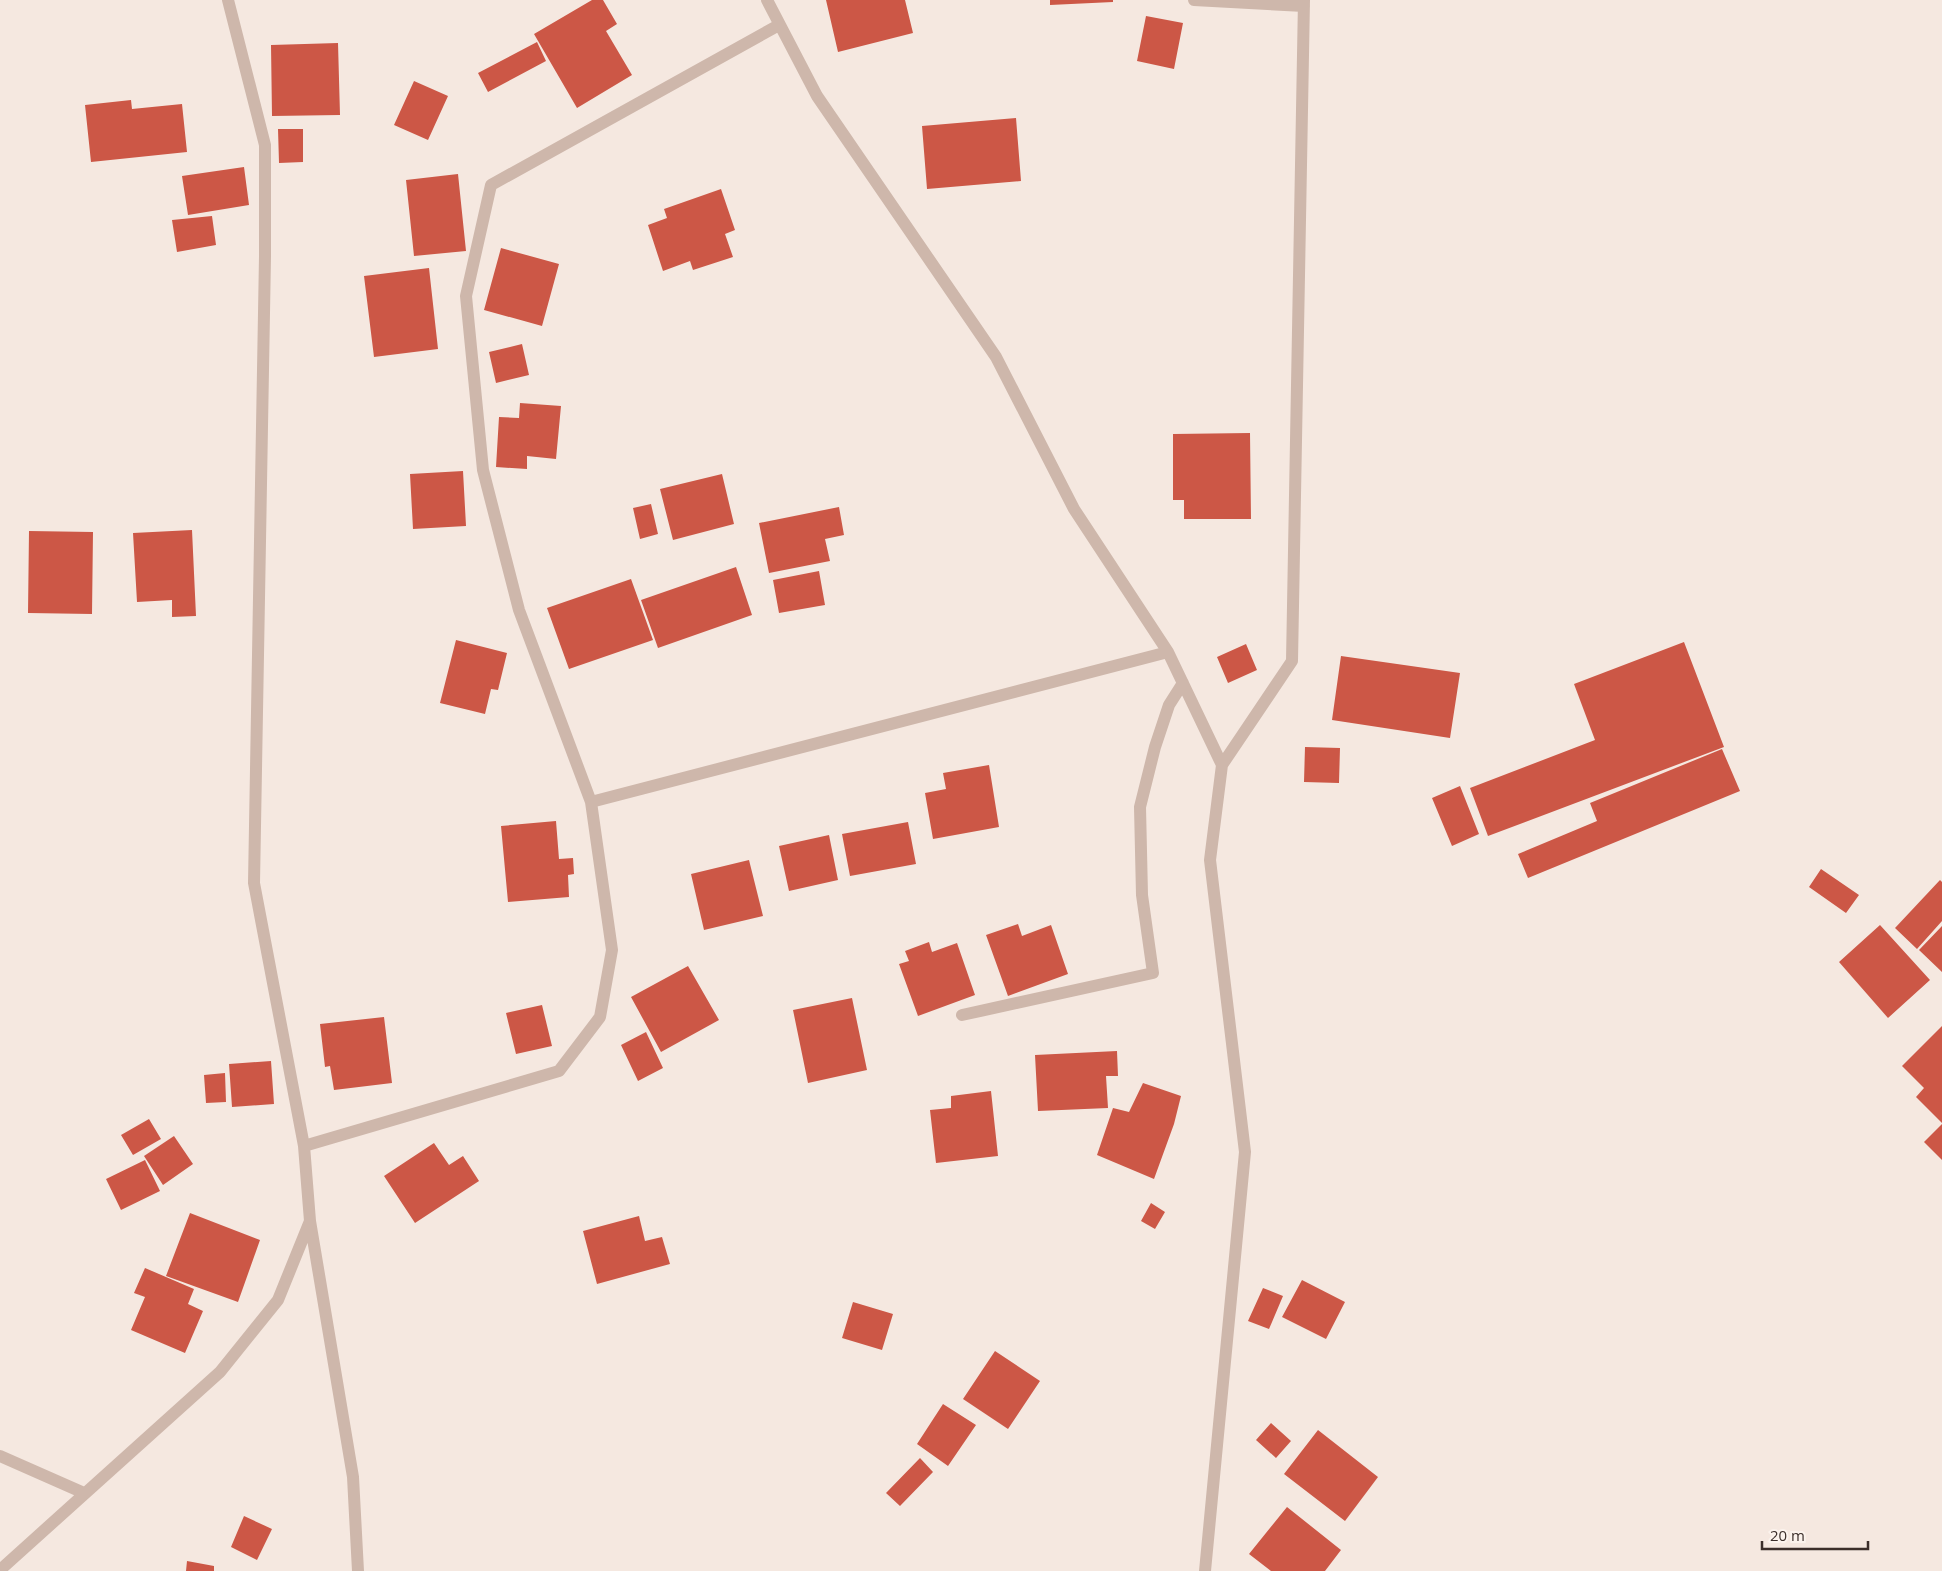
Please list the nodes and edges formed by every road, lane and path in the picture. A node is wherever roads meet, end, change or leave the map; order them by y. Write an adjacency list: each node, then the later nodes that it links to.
1 (228, 0): 11 (street)
2 (767, 0): 5 (street)
3 (1194, 0): 4 (street)
4 (1304, 3): 8 (street)
5 (780, 25): 6 (street); 9 (street)
6 (1168, 652): 7 (street); 9 (street)
7 (1183, 683): 8 (street); 10 (street)
8 (1222, 766): 17 (street)
9 (591, 802): 11 (street)
10 (962, 1015)
11 (304, 1146): 12 (street)
12 (310, 1221): 14 (street); 16 (street)
13 (0, 1456): 14 (street)
14 (84, 1493): 15 (street)
15 (0, 1570)
16 (358, 1571)
17 (1205, 1571)

